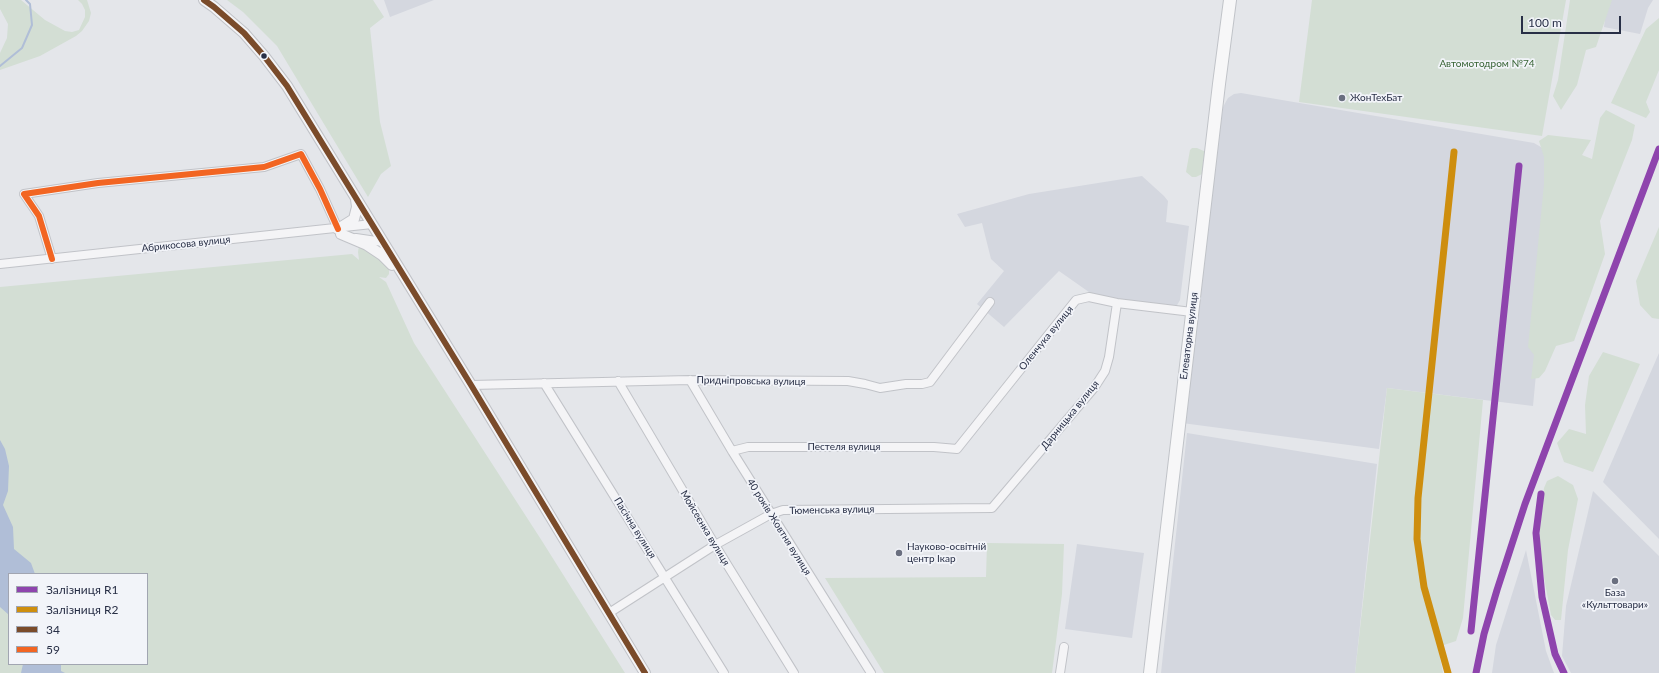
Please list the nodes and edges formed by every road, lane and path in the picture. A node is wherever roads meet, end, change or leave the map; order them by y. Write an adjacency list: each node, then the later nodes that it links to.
1 (204, 0): 3 (street)
2 (1230, 0): 12 (main road, Елеваторна вулиця)
3 (355, 195): 4 (street); 5 (street)
4 (372, 224): 5 (street); 6 (street)
5 (340, 232): 6 (street); 7 (street, Абрикосова вулиця); 7 (street); 9 (street)
6 (383, 242): 9 (street)
7 (52, 259): 8 (street, Абрикосова вулиця)
8 (0, 264)
9 (402, 274): 16 (street)
10 (990, 302): 13 (street, Придніпровська вулиця)
11 (1116, 303): 12 (street, Оленчука вулиця); 17 (street, Оленчука вулиця); 19 (street, Дарницька вулиця)
12 (1192, 312): 30 (main road, Елеваторна вулиця)
13 (690, 380): 14 (street, Придніпровська вулиця); 18 (street, 40 років Жовтня вулиця)
14 (618, 381): 15 (street, Придніпровська вулиця); 21 (street, Мойсеєнка вулиця)
15 (544, 383): 16 (street, Придніпровська вулиця); 22 (street, Пасічна вулиця)
16 (471, 384): 23 (street)
17 (957, 449): 18 (street, Пестеля вулиця)
18 (732, 451): 20 (street, 40 років Жовтня вулиця)
19 (1005, 493): 20 (street, Тюменська вулиця)
20 (771, 514): 21 (street, Тюменська вулиця); 28 (street, 40 років Жовтня вулиця)
21 (715, 545): 22 (street, Тюменська вулиця); 27 (street, Мойсеєнка вулиця)
22 (665, 576): 23 (street, Тюменська вулиця); 26 (street, Пасічна вулиця)
23 (609, 613): 25 (street)
24 (1064, 647): 29 (street)
25 (645, 673)
26 (724, 673)
27 (794, 673)
28 (871, 673)
29 (1060, 673)
30 (1150, 673)

